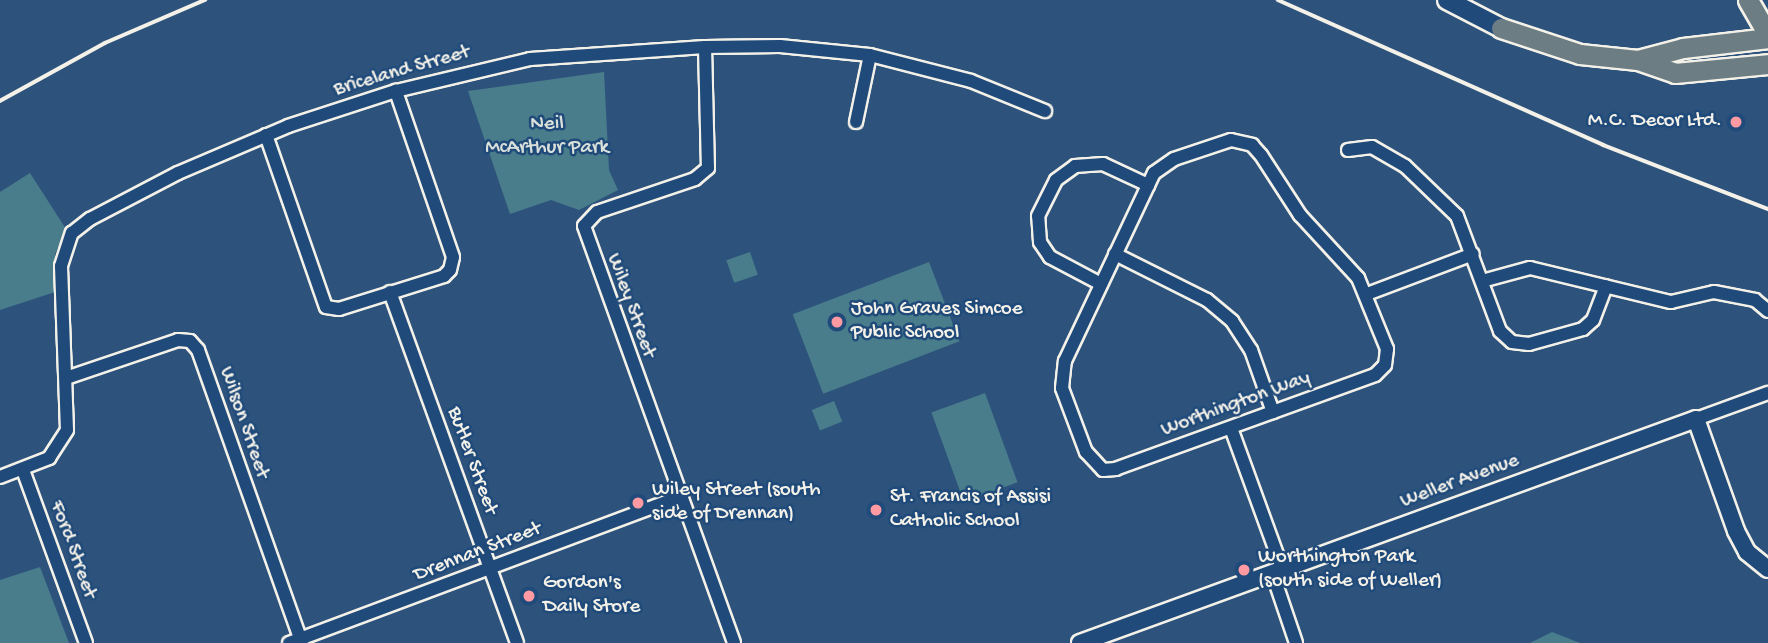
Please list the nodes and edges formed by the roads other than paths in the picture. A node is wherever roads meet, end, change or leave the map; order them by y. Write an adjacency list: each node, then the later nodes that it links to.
1 (1447, 0): 3 (main road)
2 (1748, 0): 4 (main road)
3 (1501, 27): 7 (main road)
4 (1768, 36): 7 (main road)
5 (705, 47): 6 (street, Briceland Street); 9 (street, Briceland Street); 30 (street, Wiley Street)
6 (870, 55): 10 (street, Briceland Street); 11 (street)
7 (1638, 60): 8 (main road)
8 (1768, 64)
9 (396, 91): 12 (street, Briceland Street); 20 (street)
10 (1045, 111)
11 (856, 122)
12 (266, 135): 20 (street); 23 (street, Briceland Street)
13 (1348, 150): 16 (street)
14 (1148, 185): 15 (street, Worthington Way); 18 (street); 21 (street, Worthington Way)
15 (1115, 254): 18 (street, Worthington Way); 25 (street)
16 (1473, 254): 17 (street); 21 (street)
17 (1482, 281): 19 (street); 19 (street)
18 (1101, 284): 27 (street, Worthington Way)
19 (1606, 286): 22 (street)
20 (390, 292): 32 (street, Butler Street)
21 (1367, 294): 25 (street, Worthington Way)
22 (1768, 311)
23 (66, 378): 28 (street, Briceland Street); 34 (street, Wilson Street)
24 (1768, 393): 26 (street)
25 (1273, 412): 27 (street, Worthington Way)
26 (1696, 419): 31 (street); 33 (street, Weller Avenue)
27 (1230, 428): 33 (street)
28 (23, 470): 29 (street, Briceland Street); 35 (street, Ford Street)
29 (0, 477)
30 (680, 497): 32 (street, Drennan Street); 37 (street, Wiley Street)
31 (1768, 569)
32 (490, 570): 34 (street, Drennan Street); 36 (street, Butler Street)
33 (1277, 570): 38 (street, Weller Avenue); 39 (street)
34 (297, 642)
35 (86, 643)
36 (517, 643)
37 (734, 643)
38 (1080, 643)
39 (1296, 643)

